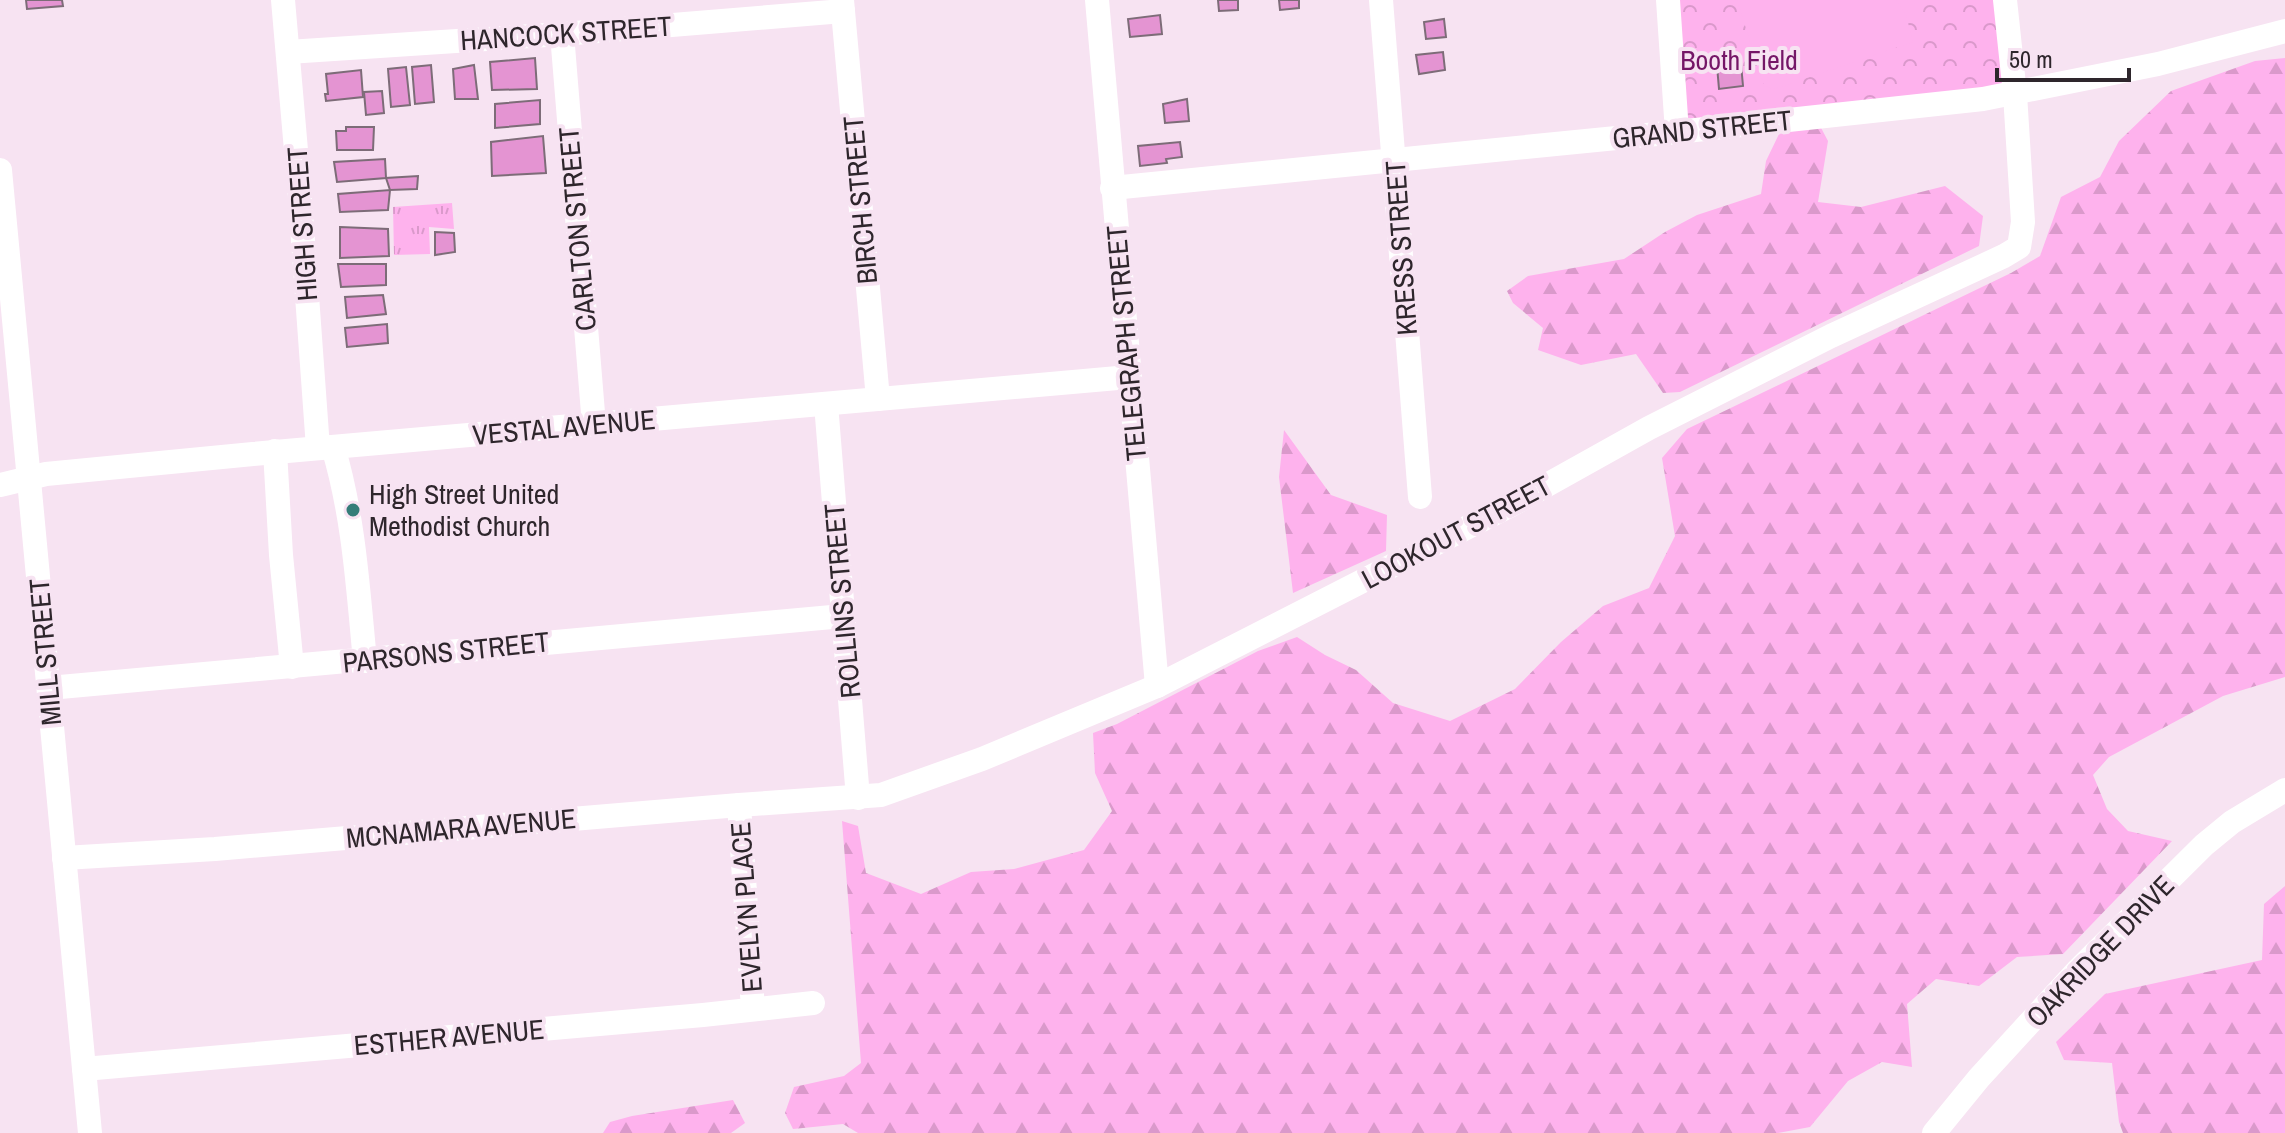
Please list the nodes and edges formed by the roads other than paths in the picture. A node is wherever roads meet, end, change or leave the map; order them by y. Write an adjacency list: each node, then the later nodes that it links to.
1 (283, 0): 9 (street, HIGH STREET)
2 (1097, 0): 14 (street, TELEGRAPH STREET)
3 (1381, 0): 12 (street, KRESS STREET)
4 (1668, 0): 11 (street)
5 (2005, 0): 10 (street)
6 (842, 6): 8 (street, HANCOCK STREET); 17 (street, BIRCH STREET)
7 (2285, 31): 10 (street, GRAND STREET)
8 (562, 34): 9 (street, HANCOCK STREET); 19 (street, CARLTON STREET)
9 (288, 52): 20 (street, HIGH STREET)
10 (2015, 94): 11 (street, GRAND STREET); 28 (street, LOOKOUT STREET)
11 (1677, 132): 12 (street, GRAND STREET)
12 (1394, 160): 14 (street, GRAND STREET); 24 (street, KRESS STREET)
13 (0, 170): 15 (street, MILL STREET)
14 (1112, 188): 16 (street, TELEGRAPH STREET)
15 (3, 239): 22 (street, MILL STREET)
16 (1129, 377): 17 (street, VESTAL AVENUE); 28 (street, TELEGRAPH STREET)
17 (878, 399): 18 (street, VESTAL AVENUE)
18 (826, 404): 19 (street, VESTAL AVENUE); 25 (street, ROLLINS STREET)
19 (594, 425): 20 (street, VESTAL AVENUE)
20 (326, 448): 21 (street, VESTAL AVENUE); 26 (street, HIGH STREET)
21 (275, 451): 22 (street, VESTAL AVENUE); 27 (street)
22 (29, 478): 23 (street, VESTAL AVENUE); 29 (street, MILL STREET)
23 (0, 485)
24 (1420, 497)
25 (843, 616): 26 (street, PARSONS STREET); 31 (street, ROLLINS STREET)
26 (365, 661): 27 (street, PARSONS STREET)
27 (292, 667): 29 (street, PARSONS STREET)
28 (1157, 686): 31 (street, LOOKOUT STREET)
29 (49, 688): 33 (street, MILL STREET)
30 (2285, 790): 38 (street, OAKRIDGE DRIVE)
31 (858, 798): 32 (street, MCNAMARA AVENUE)
32 (739, 805): 33 (street, MCNAMARA AVENUE); 35 (street, EVELYN PLACE)
33 (64, 858): 36 (street, MILL STREET)
34 (813, 1003): 35 (street, ESTHER AVENUE)
35 (753, 1009): 36 (street, ESTHER AVENUE)
36 (84, 1069): 37 (street, MILL STREET)
37 (90, 1133)
38 (1934, 1133)

